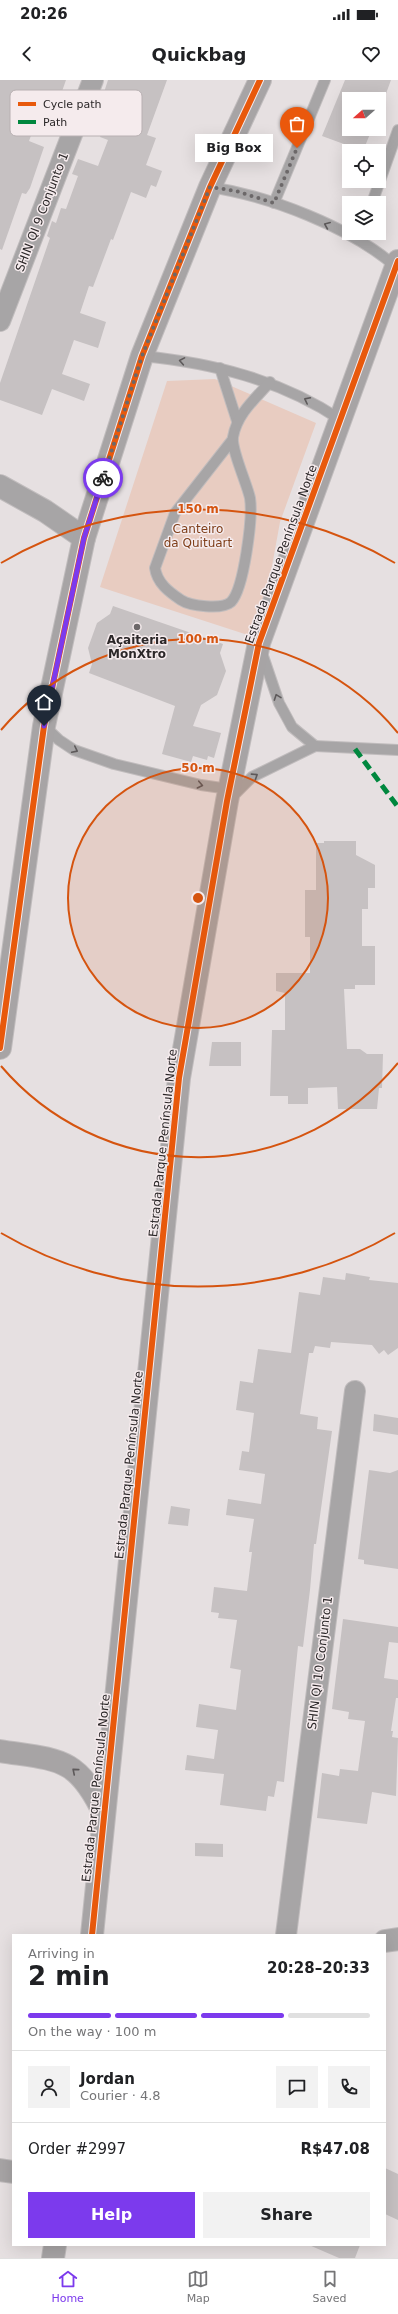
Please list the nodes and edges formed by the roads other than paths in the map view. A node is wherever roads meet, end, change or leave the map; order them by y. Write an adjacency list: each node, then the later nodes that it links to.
1 (93, 80): 4 (street, SHIN QI 9 Conjunto 1)
2 (260, 80): 7 (main road)
3 (325, 80): 9 (lane)
4 (89, 90)
5 (398, 130): 8 (lane)
6 (71, 136): 13 (street, SHIN QI 9 Conjunto 1)
7 (210, 187): 9 (lane); 14 (main road)
8 (374, 196)
9 (274, 203): 10 (lane, one-way to 9)
10 (342, 230)
11 (364, 240): 12 (lane)
12 (397, 264): 17 (main road, Estrada Parque Península Norte)
13 (0, 321)
14 (142, 356): 15 (lane, one-way to 14); 21 (main road)
15 (220, 368): 16 (lane); 18 (lane)
16 (270, 382): 17 (lane, one-way to 16); 18 (lane)
17 (341, 420): 22 (main road, Estrada Parque Península Norte)
18 (237, 421): 19 (lane)
19 (233, 439): 19 (lane)
20 (0, 486): 21 (street)
21 (87, 528): 23 (main road)
22 (259, 643): 24 (lane, one-way to 22); 26 (main road, Estrada Parque Península Norte)
23 (44, 726): 26 (lane, one-way to 26); 27 (main road)
24 (315, 746): 25 (lane); 26 (lane, one-way to 24)
25 (398, 750)
26 (228, 796): 30 (main road, Estrada Parque Península Norte)
27 (0, 1048)
28 (355, 1391): 32 (street, SHIN QI 10 Conjunto 1)
29 (0, 1751): 30 (main road, one-way to 29)
30 (104, 1814): 31 (main road, Estrada Parque Península Norte)
31 (92, 1934)
32 (286, 1934)
33 (398, 1939): 34 (street)
34 (386, 1941)
35 (0, 2170): 36 (main road)
36 (12, 2172)
37 (55, 2246): 38 (main road)
38 (53, 2258)

